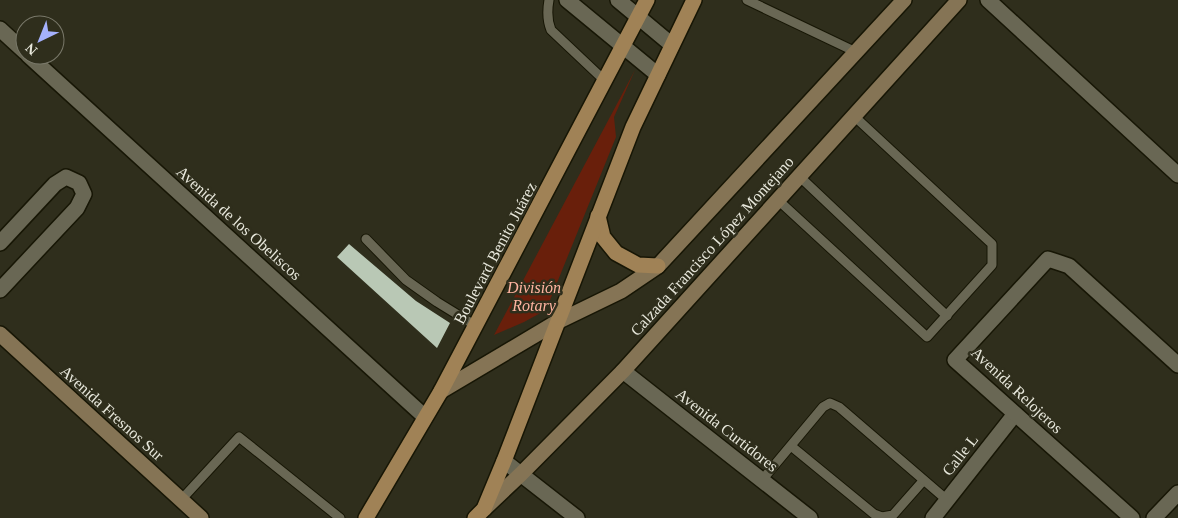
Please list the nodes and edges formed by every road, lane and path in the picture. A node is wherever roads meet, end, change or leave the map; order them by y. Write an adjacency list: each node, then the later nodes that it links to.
1 (549, 0): 18 (lane)
2 (567, 0): 14 (street)
3 (618, 0): 10 (street)
4 (647, 0): 10 (main road, Boulevard Benito Juárez)
5 (694, 0): 13 (main road)
6 (747, 0): 15 (lane)
7 (904, 0): 15 (main road, Calzada Francisco López Montejano)
8 (960, 0): 19 (main road, Calzada Francisco López Montejano)
9 (988, 0): 20 (street)
10 (638, 17): 13 (street); 14 (main road, Boulevard Benito Juárez)
11 (0, 29): 12 (street)
12 (15, 43)
13 (672, 45): 17 (main road)
14 (624, 46): 17 (street); 18 (main road, Boulevard Benito Juárez)
15 (856, 52): 26 (main road, Calzada Francisco López Montejano)
16 (39, 65): 36 (street, Avenida de los Obeliscos)
17 (658, 75): 23 (main road)
18 (605, 81): 30 (main road, Boulevard Benito Juárez)
19 (854, 116): 21 (main road, Calzada Francisco López Montejano); 28 (lane)
20 (1178, 175)
21 (799, 176): 22 (main road, Calzada Francisco López Montejano); 28 (lane)
22 (778, 200): 28 (lane); 33 (main road, Calzada Francisco López Montejano)
23 (598, 216): 26 (main road); 29 (main road)
24 (366, 239): 30 (lane)
25 (0, 243): 27 (street)
26 (658, 266): 29 (main road, Calzada Francisco López Montejano)
27 (0, 290)
28 (947, 316)
29 (557, 322): 34 (main road, Calzada Francisco López Montejano); 38 (main road)
30 (476, 326): 34 (main road, Boulevard Benito Juárez)
31 (0, 334): 43 (main road, Avenida Fresnos Sur)
32 (1178, 365): 35 (street, Avenida Relojeros)
33 (623, 370): 39 (main road, Calzada Francisco López Montejano); 40 (street, Avenida Curtidores)
34 (442, 391): 36 (main road, Boulevard Benito Juárez)
35 (1015, 414): 44 (street, Calle L); 52 (street, Avenida Relojeros)
36 (425, 417): 48 (main road, Boulevard Benito Juárez)
37 (791, 446): 40 (lane); 41 (lane); 41 (lane)
38 (504, 461): 39 (street); 45 (main road)
39 (522, 474): 45 (main road, Calzada Francisco López Montejano); 49 (street)
40 (762, 480): 50 (street, Avenida Curtidores)
41 (923, 480): 44 (lane)
42 (1178, 493): 53 (street)
43 (181, 500): 46 (main road, Avenida Fresnos Sur); 47 (lane)
44 (946, 500): 51 (street, Calle L)
45 (479, 514)
46 (201, 518)
47 (340, 518)
48 (366, 518)
49 (577, 518)
50 (810, 518)
51 (933, 518)
52 (1132, 518)
53 (1154, 518)

